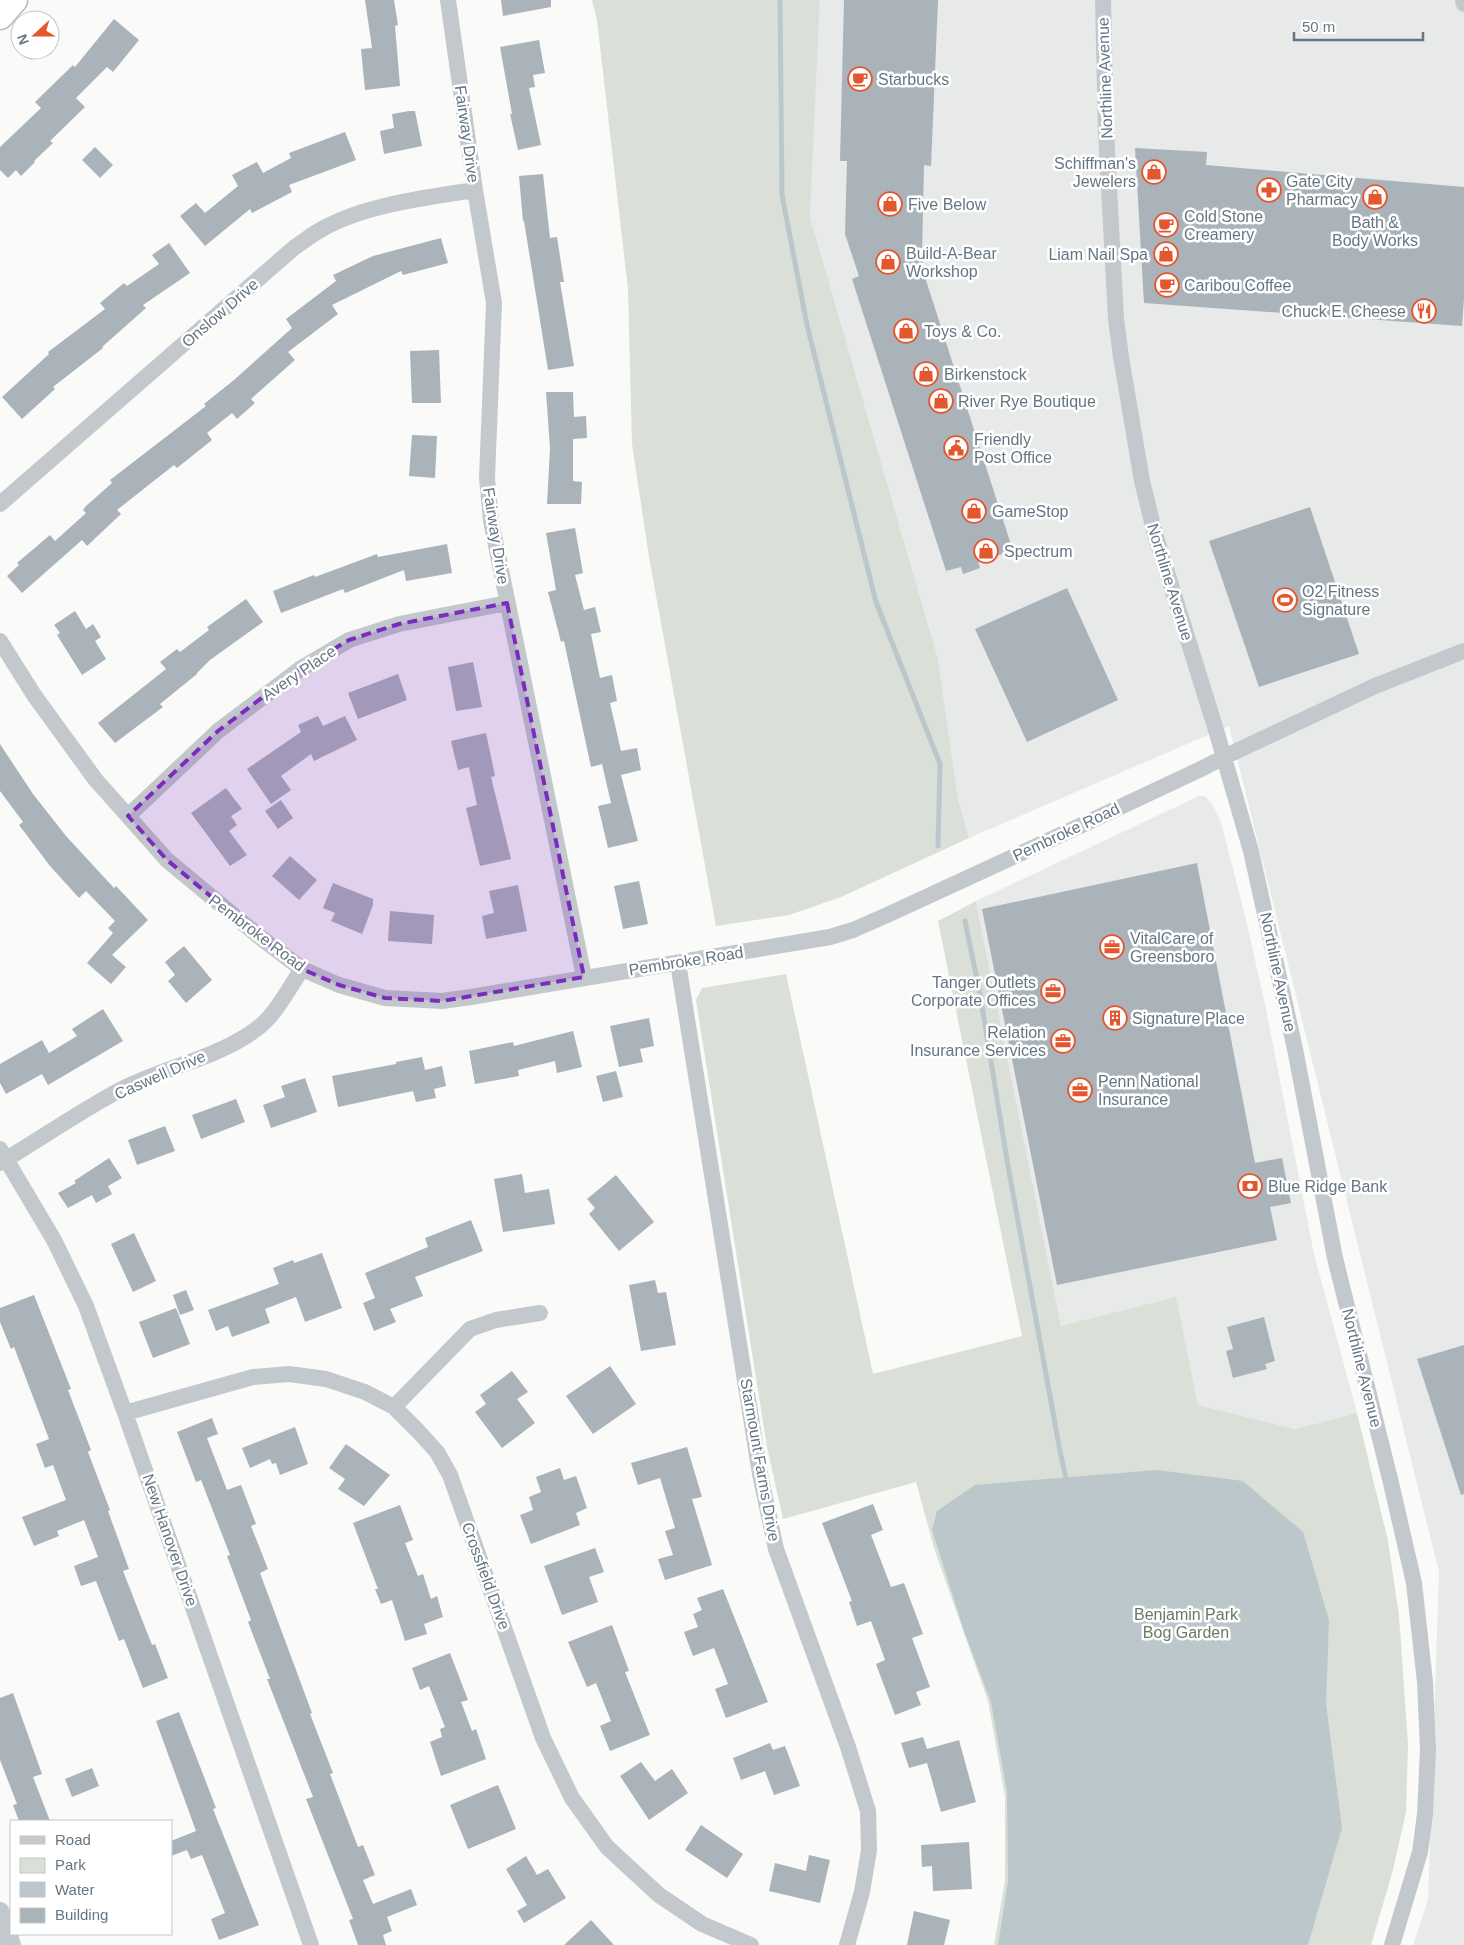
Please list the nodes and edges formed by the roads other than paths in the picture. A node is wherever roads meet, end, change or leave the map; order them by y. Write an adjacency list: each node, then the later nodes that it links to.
1 (14, 0): 6 (highway)
2 (448, 0): 7 (street, Fairway Drive)
3 (1103, 0): 12 (street, Northline Avenue)
4 (1463, 0): 5 (street)
5 (1464, 4)
6 (0, 16)
7 (474, 190): 8 (street, Onslow Drive); 9 (street, Fairway Drive)
8 (0, 504)
9 (507, 603): 13 (street, Avery Place); 16 (street, Fairway Drive)
10 (0, 640): 13 (street, Pembroke Road)
11 (1464, 651): 12 (street, Pembroke Road)
12 (1224, 757): 14 (street, Pembroke Road); 26 (street, Northline Avenue)
13 (128, 816): 15 (street, Pembroke Road)
14 (678, 962): 16 (street, Pembroke Road); 25 (street, Starmount Farms Drive)
15 (302, 969): 16 (street, Pembroke Road); 17 (street, Caswell Drive)
16 (584, 977)
17 (2, 1157): 20 (street, New Hanover Drive)
18 (540, 1313): 19 (street)
19 (394, 1407): 20 (street, Crossfield Drive); 24 (street, Crossfield Drive)
20 (125, 1413): 23 (street, New Hanover Drive)
21 (0, 1912): 22 (street)
22 (11, 1945)
23 (311, 1945)
24 (752, 1945)
25 (847, 1945)
26 (1392, 1945)

